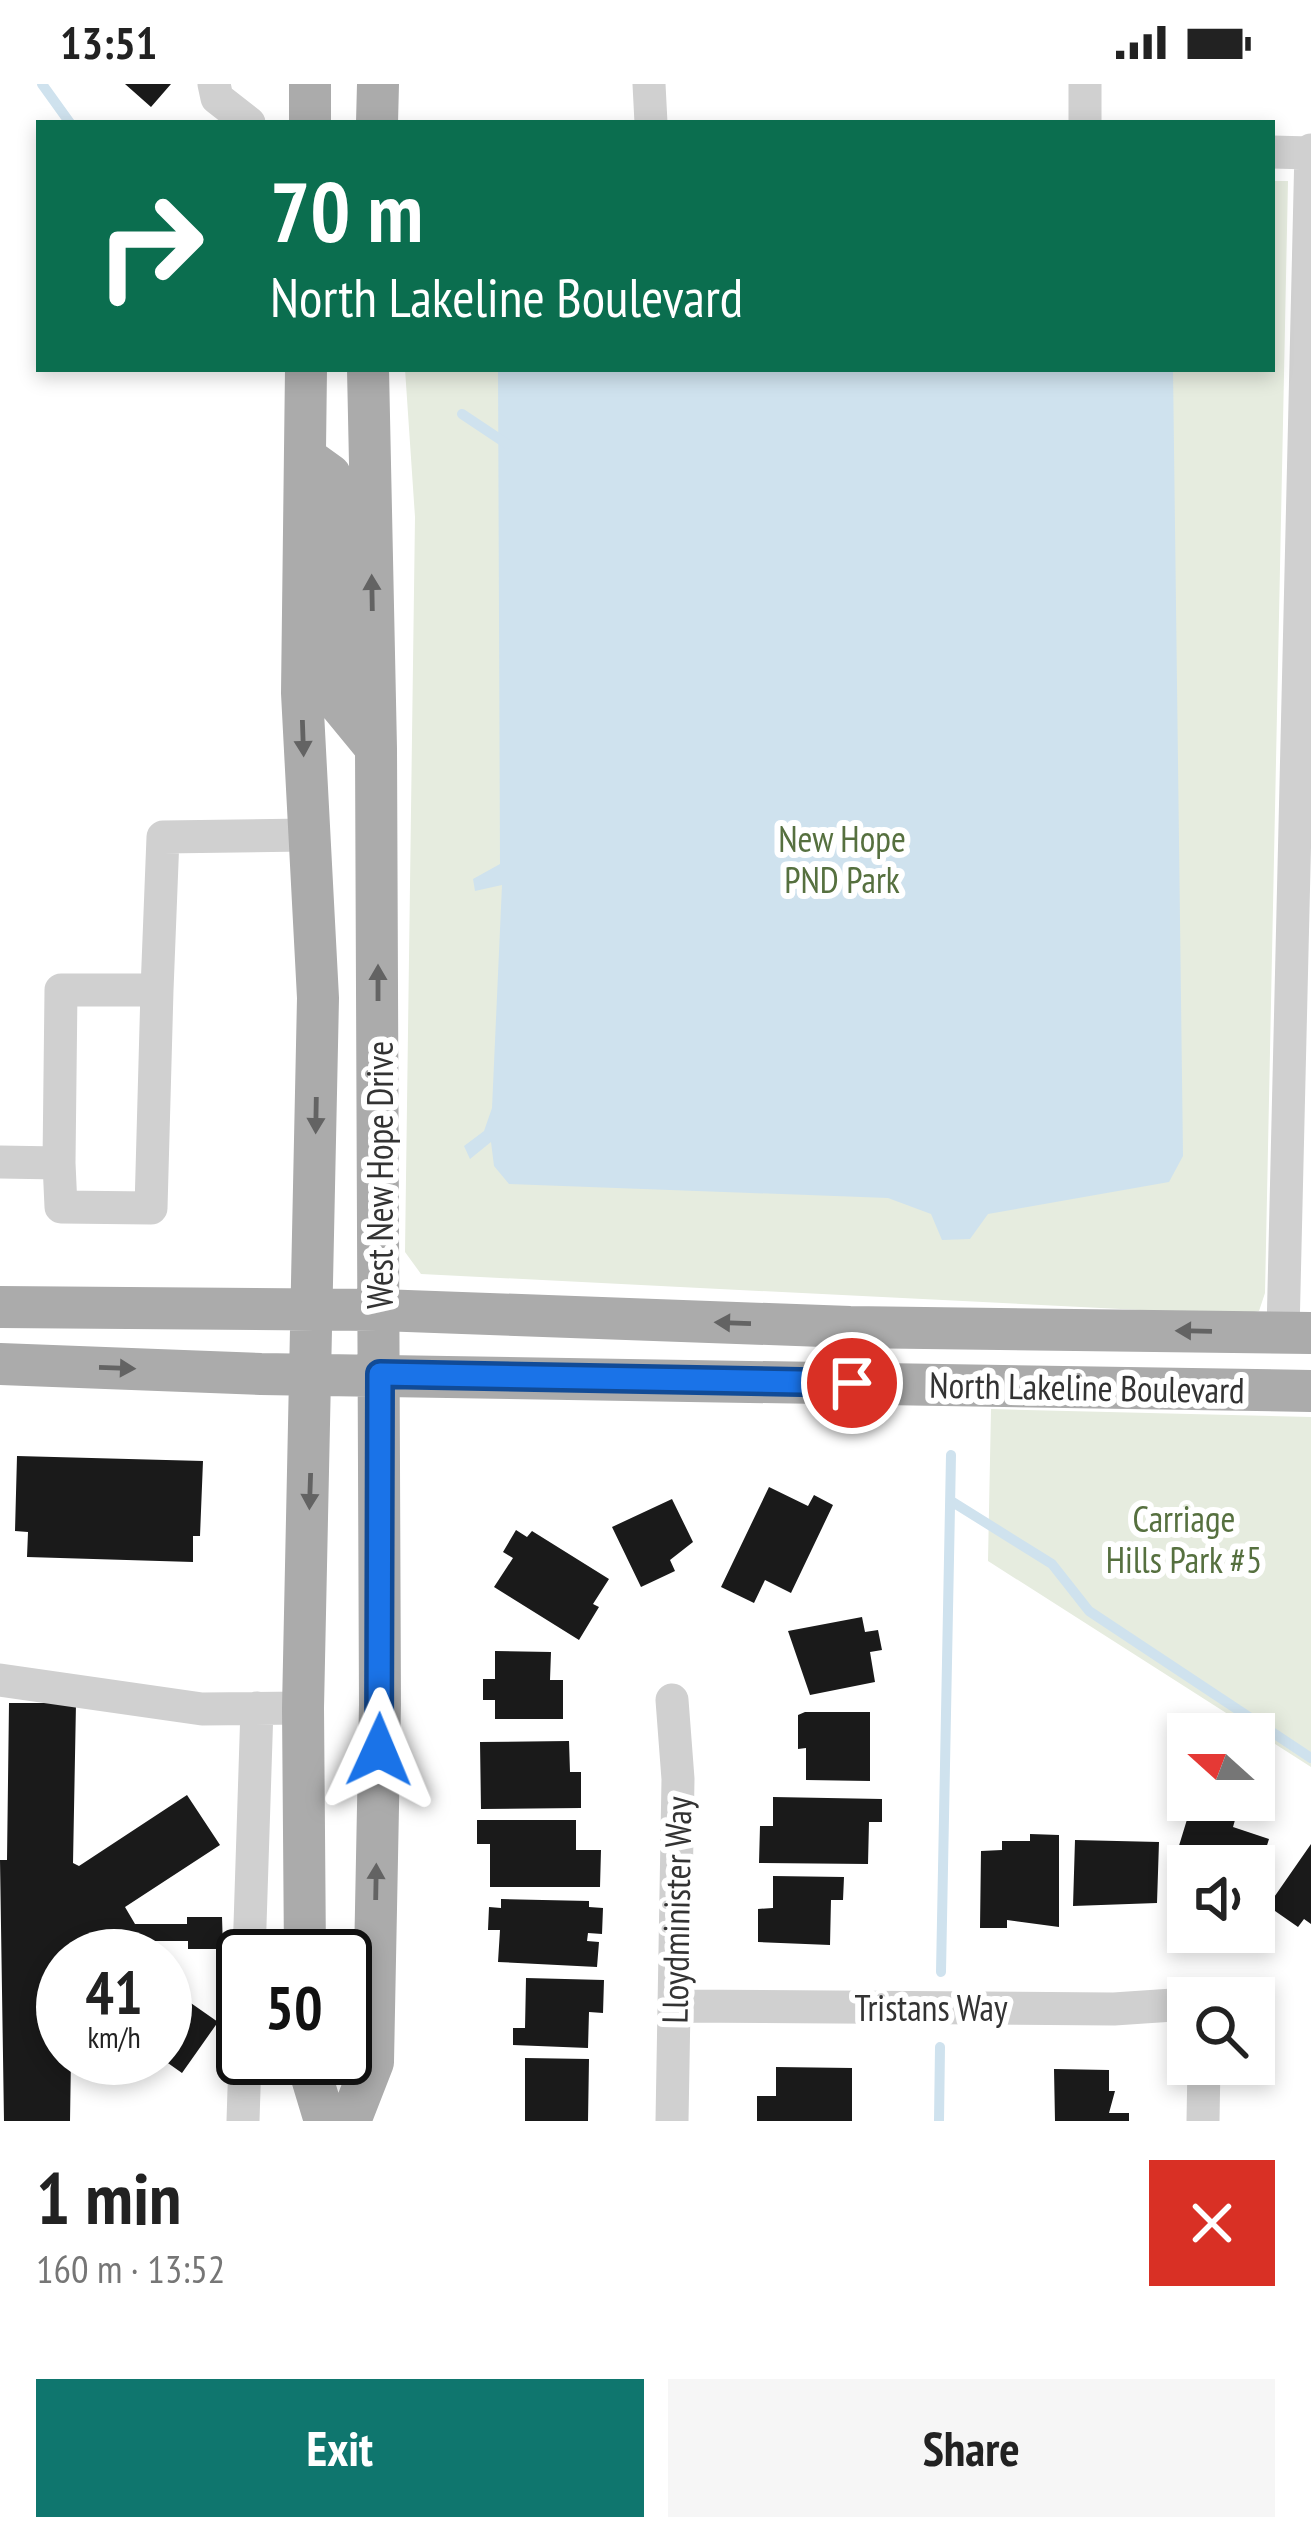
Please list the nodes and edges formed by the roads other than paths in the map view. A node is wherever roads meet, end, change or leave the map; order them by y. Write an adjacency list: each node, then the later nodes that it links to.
1 (214, 84): 6 (street)
2 (310, 84): 7 (main road)
3 (378, 84): 8 (main road)
4 (650, 84): 9 (street)
5 (1085, 84): 10 (street)
6 (245, 120)
7 (310, 120)
8 (377, 120)
9 (651, 120)
10 (1085, 120)
11 (1275, 152): 12 (street)
12 (1311, 152): 24 (street)
13 (306, 372): 15 (main road, West New Hope Drive)
14 (368, 372): 16 (main road, West New Hope Drive, one-way to 14)
15 (305, 457): 16 (main road); 17 (main road, West New Hope Drive, one-way to 17)
16 (376, 748): 23 (main road, West New Hope Drive, one-way to 16)
17 (306, 835): 18 (street); 22 (main road, West New Hope Drive, one-way to 22)
18 (157, 990): 20 (street); 20 (street)
19 (0, 1162): 20 (street)
20 (59, 1163)
21 (0, 1307): 22 (main road, North Lakeline Boulevard)
22 (312, 1310): 23 (main road, North Lakeline Boulevard); 26 (main road, West New Hope Drive)
23 (380, 1310): 24 (main road, North Lakeline Boulevard, one-way to 23); 27 (main road, West New Hope Drive)
24 (1297, 1333)
25 (0, 1364): 26 (main road, North Lakeline Boulevard, one-way to 26)
26 (314, 1374): 27 (main road, North Lakeline Boulevard); 32 (main road, West New Hope Drive, one-way to 32)
27 (380, 1374): 28 (main road, North Lakeline Boulevard); 42 (main road, West New Hope Drive, one-way to 27)
28 (1311, 1391)
29 (0, 1680): 31 (street)
30 (672, 1700): 36 (street, Lloydminister Way)
31 (256, 1708): 32 (street); 33 (street)
32 (303, 1708): 34 (main road, West New Hope Drive)
33 (250, 1929)
34 (305, 1929)
35 (1167, 2005): 36 (street, Tristans Way)
36 (674, 2006): 43 (street, Lloydminister Way)
37 (244, 2085): 40 (street)
38 (314, 2085): 41 (main road)
39 (1204, 2085): 44 (street)
40 (243, 2121)
41 (325, 2121)
42 (350, 2121)
43 (672, 2121)
44 (1203, 2121)

